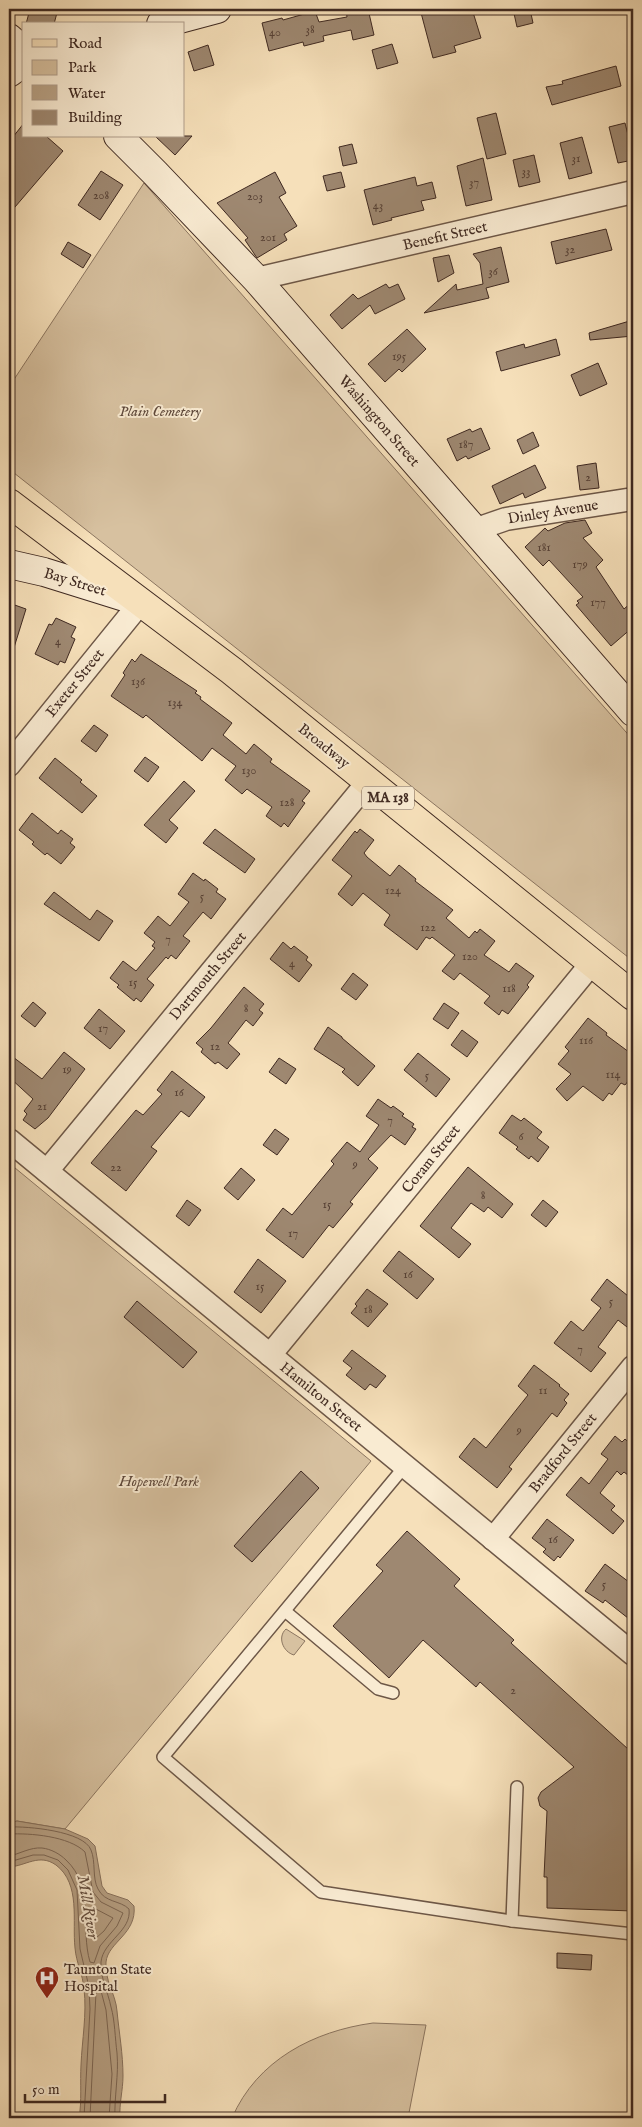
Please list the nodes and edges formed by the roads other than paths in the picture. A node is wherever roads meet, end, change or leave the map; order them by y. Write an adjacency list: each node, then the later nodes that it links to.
1 (217, 9): 2 (street)
2 (169, 22)
3 (9, 38): 4 (street)
4 (22, 49)
5 (22, 63): 6 (street)
6 (9, 73)
7 (120, 138): 9 (street, Washington Street)
8 (633, 192): 9 (street, Benefit Street)
9 (256, 280): 12 (street, Washington Street)
10 (633, 500): 12 (street, Dinley Avenue)
11 (9, 503): 14 (main road, Broadway / MA 138)
12 (474, 530): 15 (street, Washington Street)
13 (9, 564): 14 (street, Bay Street)
14 (141, 602): 16 (street, Exeter Street); 17 (main road, Broadway / MA 138)
15 (633, 712)
16 (9, 765)
17 (368, 782): 18 (main road, Broadway / MA 138); 21 (street, Dartmouth Street)
18 (592, 963): 19 (main road, Broadway / MA 138); 22 (street, Coram Street)
19 (633, 996)
20 (9, 1140): 21 (street, Hamilton Street)
21 (47, 1171): 22 (street, Hamilton Street)
22 (270, 1355): 24 (street, Hamilton Street)
23 (633, 1367): 25 (street, Bradford Street)
24 (405, 1466): 25 (street, Hamilton Street); 26 (lane)
25 (493, 1539): 27 (street, Hamilton Street)
26 (285, 1611): 28 (lane); 30 (lane)
27 (633, 1654)
28 (393, 1693)
29 (517, 1787): 30 (lane)
30 (512, 1921): 31 (lane)
31 (633, 1934)

